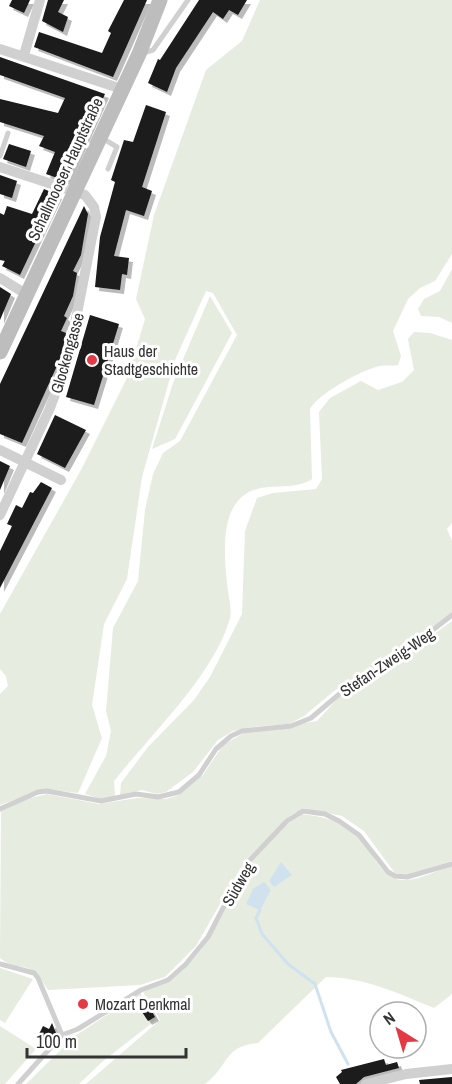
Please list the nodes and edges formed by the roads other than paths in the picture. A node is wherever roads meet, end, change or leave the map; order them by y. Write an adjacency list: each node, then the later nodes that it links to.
1 (40, 0): 6 (street)
2 (160, 0): 5 (street, Schallmooser Hauptstraße)
3 (188, 0): 5 (lane)
4 (0, 49): 6 (street)
5 (139, 54): 7 (street, Schallmooser Hauptstraße)
6 (24, 55): 7 (street)
7 (122, 89): 9 (street, Schallmooser Hauptstraße)
8 (8, 133): 10 (lane)
9 (100, 137): 12 (lane); 13 (street, Schallmooser Hauptstraße)
10 (0, 156)
11 (0, 167): 13 (street)
12 (108, 169)
13 (75, 191): 15 (street, Schallmooser Hauptstraße); 18 (street, Glockengasse)
14 (0, 278): 15 (street)
15 (26, 294): 16 (street, Schallmooser Hauptstraße)
16 (0, 352)
17 (0, 450): 18 (street)
18 (25, 462): 19 (street); 20 (street, Glockengasse)
19 (61, 480)
20 (0, 515)
21 (452, 615): 22 (lane, Stefan-Zweig-Weg)
22 (0, 809)
23 (452, 864): 25 (lane, Südweg)
24 (0, 964): 25 (lane)
25 (62, 1035): 27 (lane)
26 (452, 1069): 28 (street)
27 (18, 1084)
28 (366, 1084)

